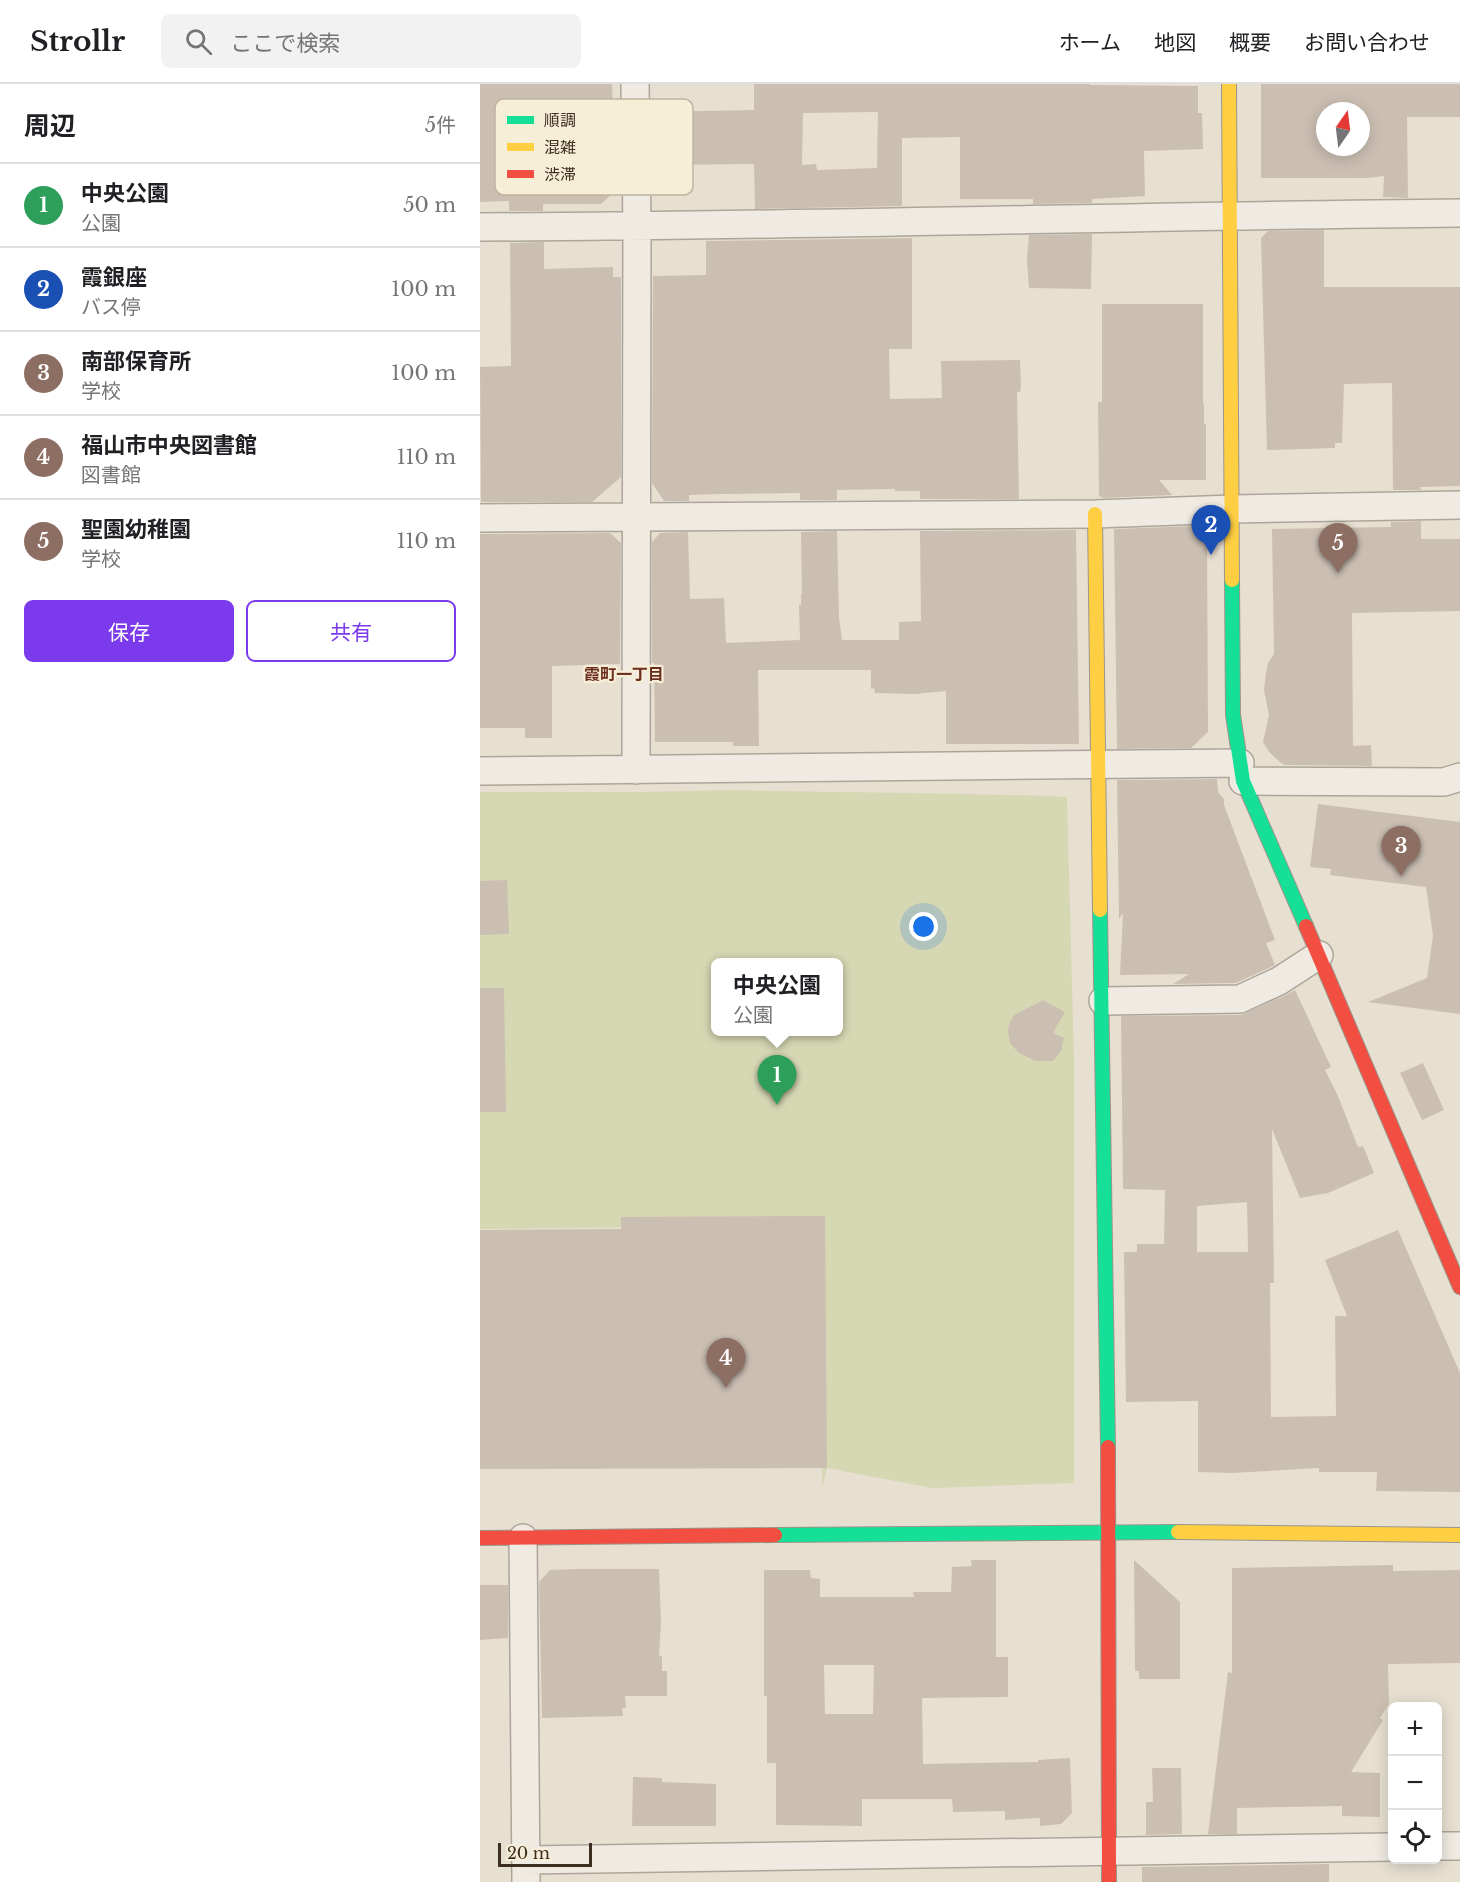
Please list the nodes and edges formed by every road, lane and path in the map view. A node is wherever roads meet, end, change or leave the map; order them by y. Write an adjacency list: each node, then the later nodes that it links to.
1 (635, 84): 3 (street)
2 (1229, 84): 6 (street)
3 (635, 99)
4 (637, 195): 7 (street)
5 (1460, 213): 6 (street)
6 (1231, 215): 7 (street); 10 (street)
7 (637, 227): 8 (street); 12 (street)
8 (480, 228)
9 (1460, 505): 10 (street)
10 (1233, 509): 11 (street); 17 (street)
11 (1095, 514): 12 (street); 14 (street)
12 (637, 516): 13 (street); 15 (street)
13 (480, 518)
14 (1098, 765): 15 (street); 17 (street); 20 (street)
15 (636, 770): 16 (street)
16 (480, 771)
17 (1241, 772): 18 (street); 19 (street)
18 (1460, 777)
19 (1319, 955): 20 (street); 21 (street)
20 (1103, 1002): 22 (street)
21 (1460, 1287)
22 (1109, 1531): 23 (street); 25 (street); 29 (street)
23 (1460, 1535)
24 (480, 1538): 25 (street)
25 (523, 1538): 30 (street)
26 (1442, 1846): 27 (street)
27 (1460, 1846)
28 (1388, 1847): 29 (street)
29 (1108, 1851): 30 (street); 31 (street)
30 (526, 1871)
31 (1109, 1882)

